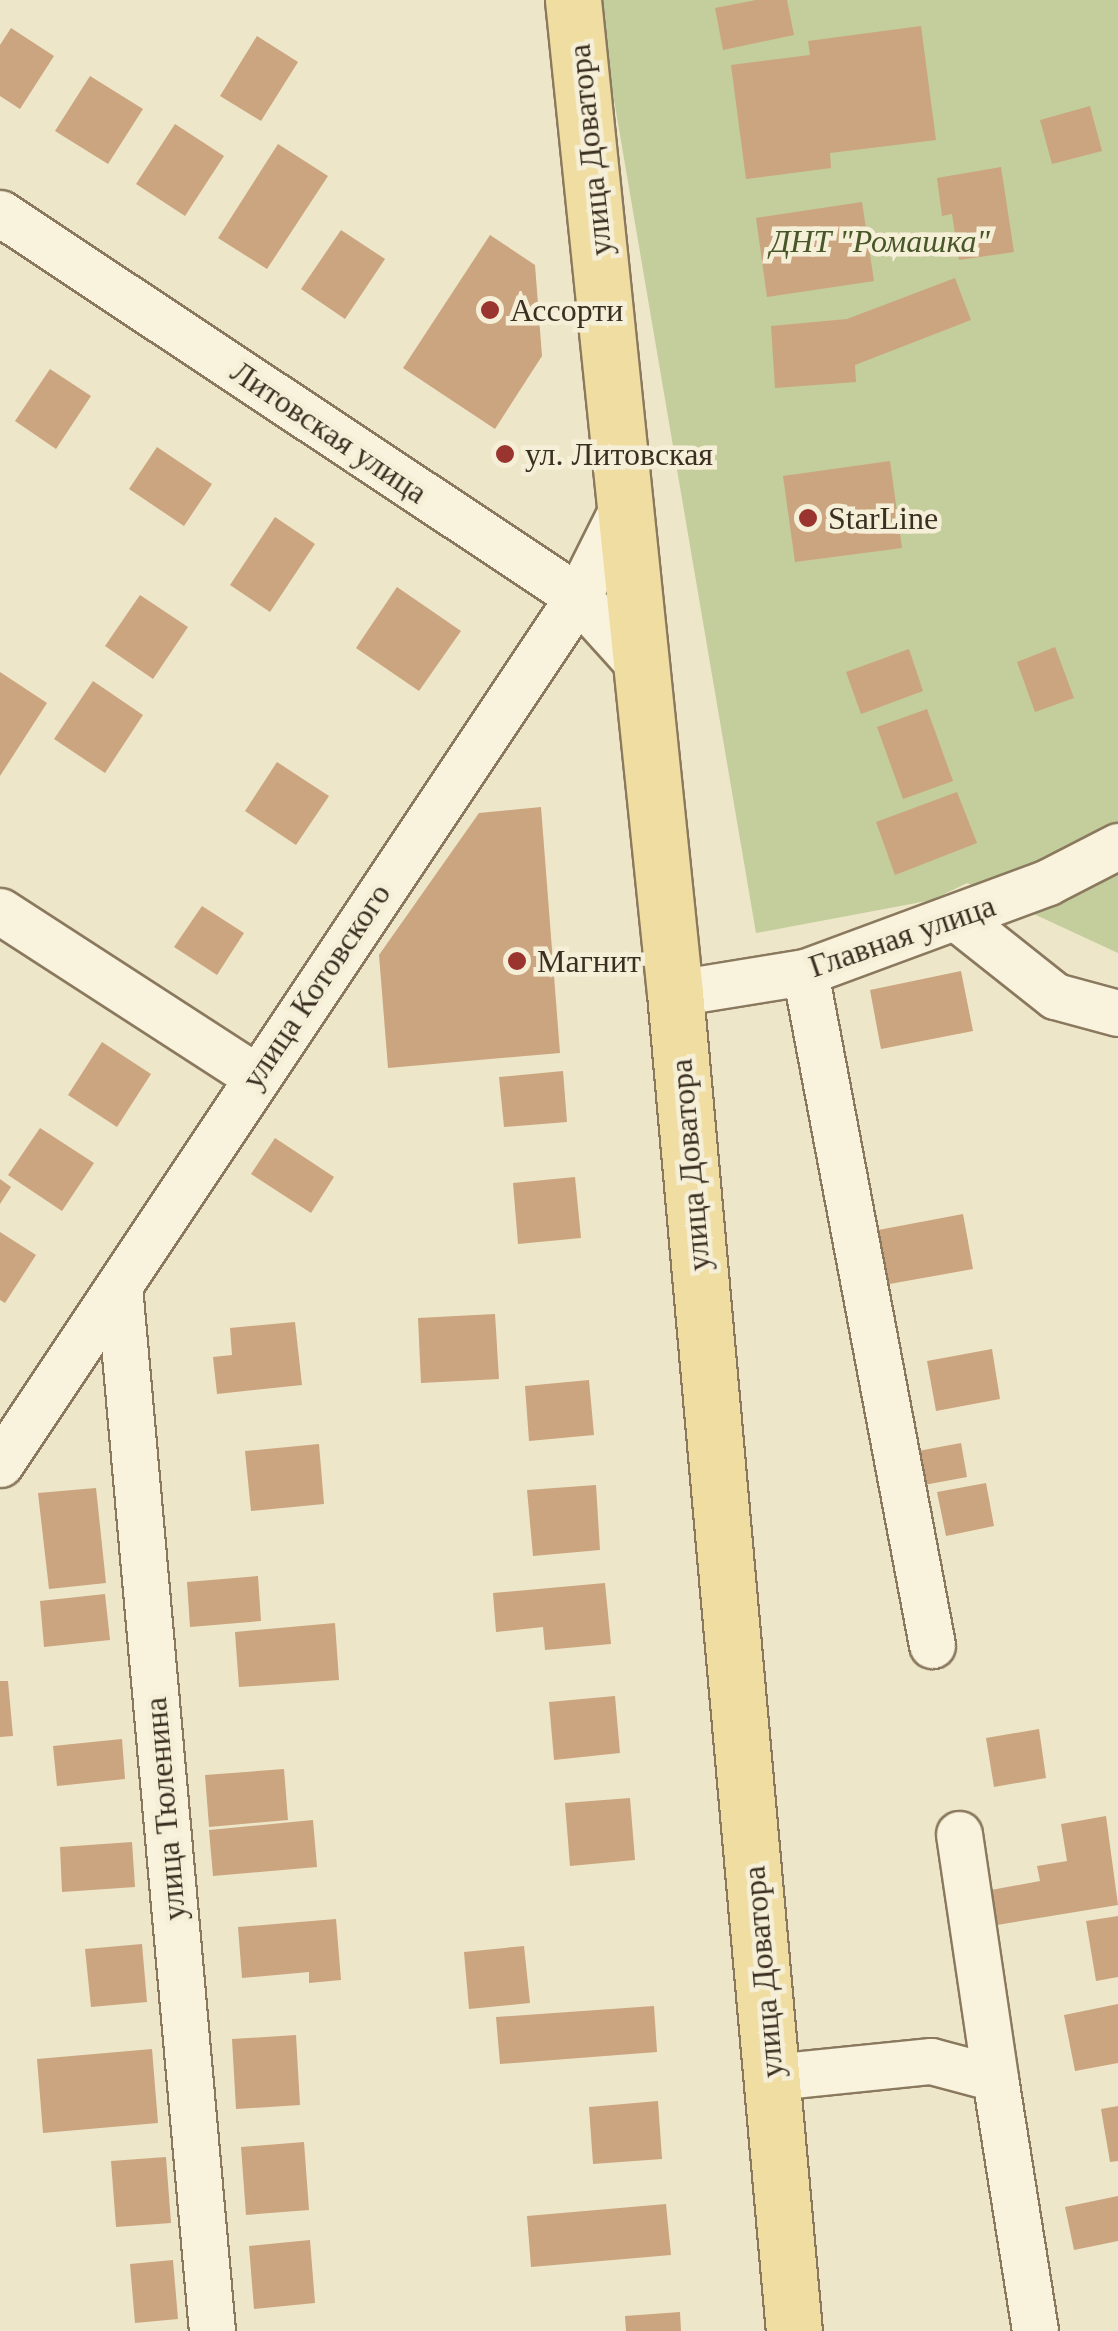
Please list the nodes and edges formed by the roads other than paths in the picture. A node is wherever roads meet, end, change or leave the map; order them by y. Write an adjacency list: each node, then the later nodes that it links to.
1 (573, 0): 3 (main road, улица Доватора)
2 (0, 213): 4 (street, Литовская улица)
3 (625, 503): 4 (street, улица Котовского); 5 (main road, улица Доватора)
4 (578, 598): 5 (street, Литовская улица); 12 (street, улица Котовского)
5 (642, 669): 10 (main road, улица Доватора)
6 (1118, 846): 8 (street, Главная улица)
7 (0, 911): 12 (street)
8 (958, 918): 9 (street, Главная улица); 11 (street)
9 (805, 972): 10 (street, Главная улица); 15 (street)
10 (675, 993): 17 (main road, улица Доватора)
11 (1118, 1012)
12 (255, 1076): 13 (street, улица Котовского)
13 (119, 1287): 14 (street, улица Котовского); 19 (street, улица Тюленина)
14 (0, 1464)
15 (932, 1644)
16 (959, 1834): 18 (street)
17 (773, 2077): 18 (street); 20 (main road, улица Доватора)
18 (995, 2078): 21 (street)
19 (212, 2331)
20 (794, 2331)
21 (1035, 2331)

